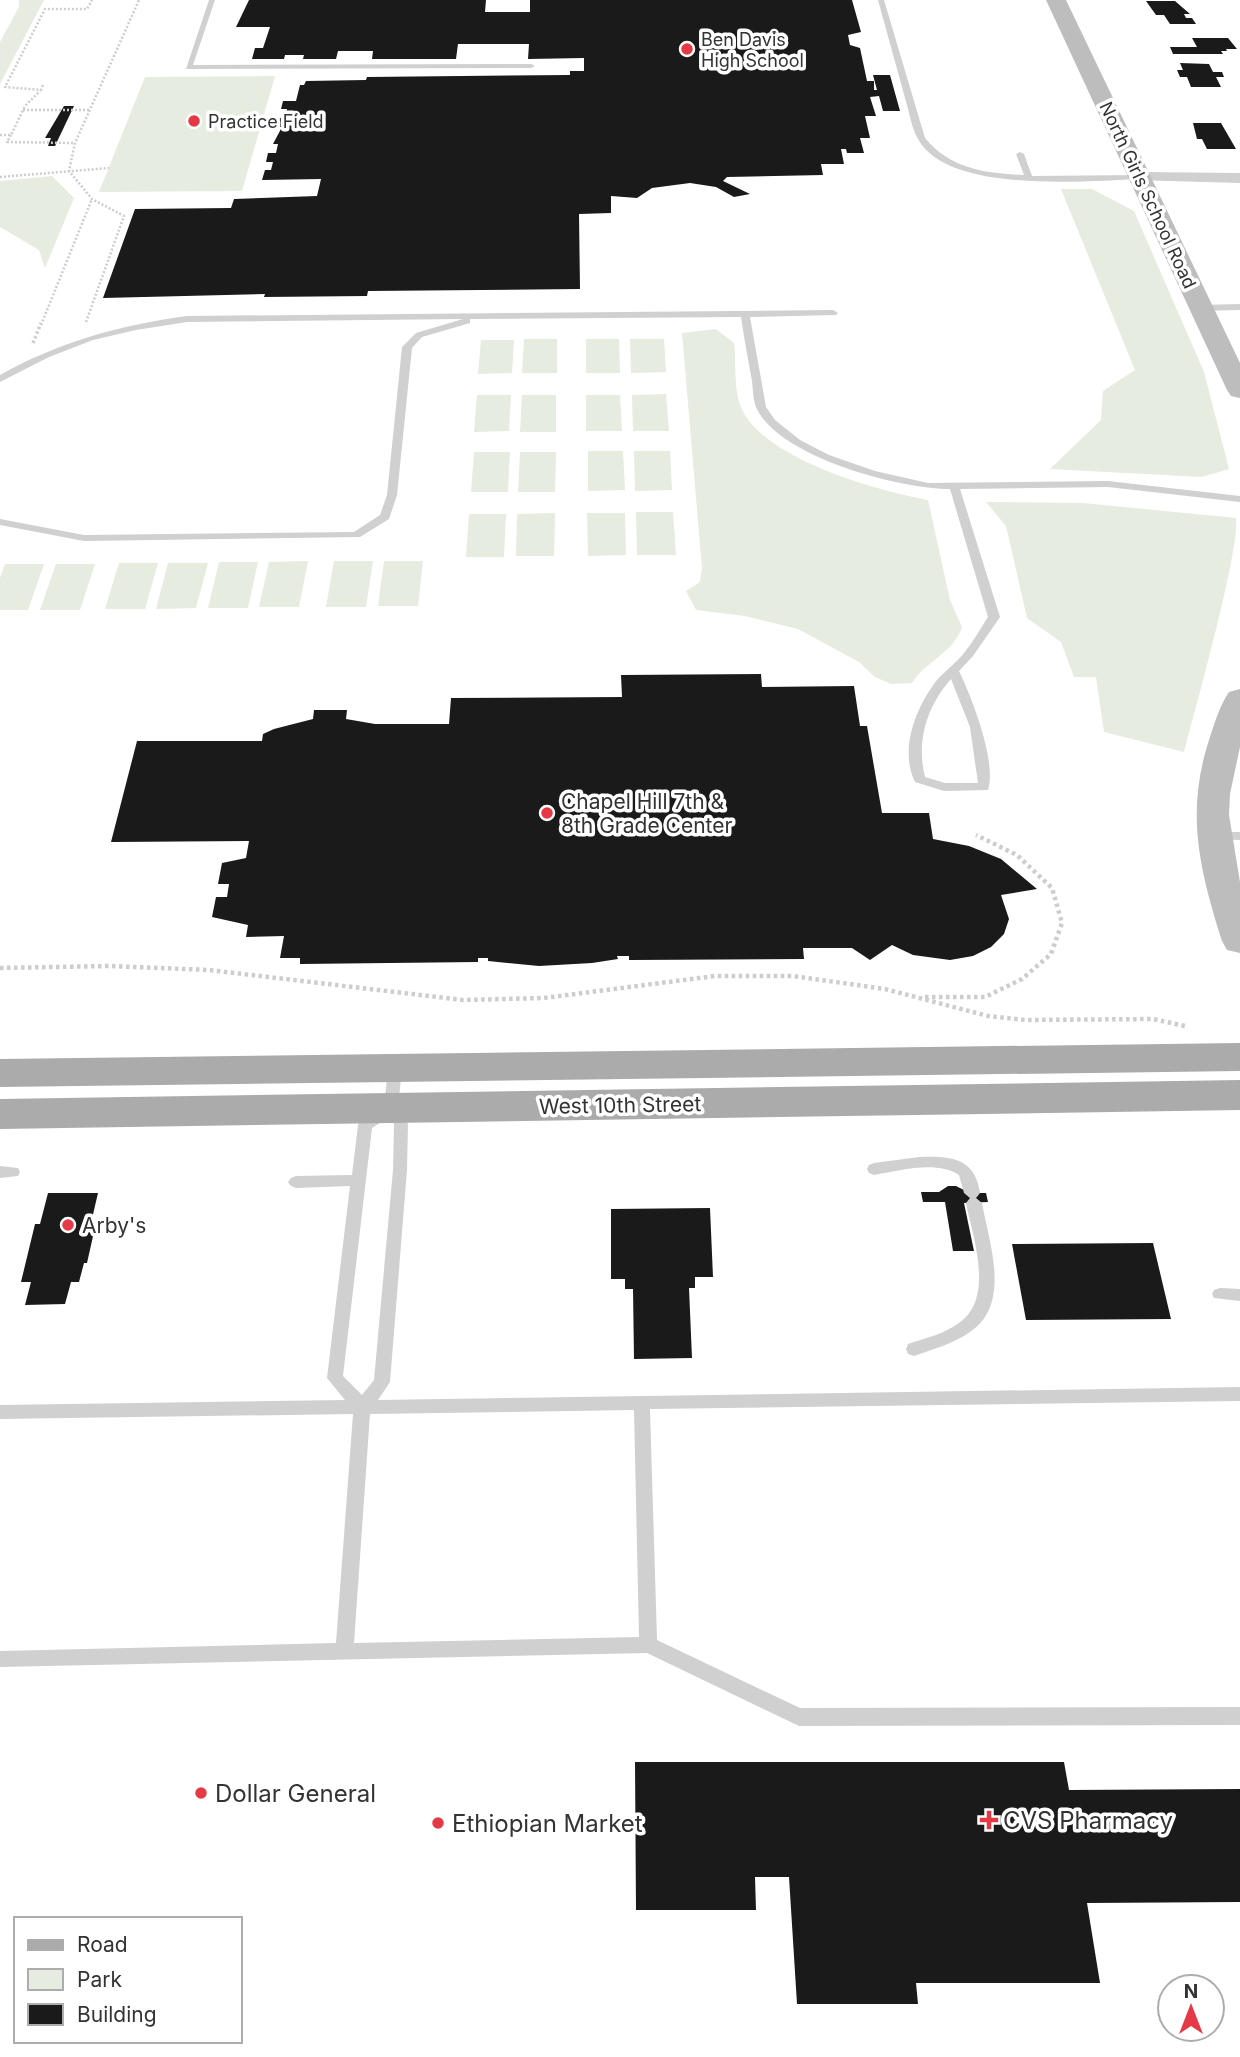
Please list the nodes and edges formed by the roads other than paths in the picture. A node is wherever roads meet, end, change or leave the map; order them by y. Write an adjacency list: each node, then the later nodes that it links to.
1 (212, 0): 4 (lane)
2 (881, 0): 6 (lane)
3 (1056, 0): 8 (main road, North Girls School Road)
4 (531, 66)
5 (1020, 154): 6 (lane)
6 (1028, 176): 8 (lane)
7 (1240, 178): 8 (street)
8 (1142, 181): 9 (street); 11 (main road, North Girls School Road)
9 (1240, 186)
10 (1240, 307): 11 (lane)
11 (1202, 308): 16 (main road, North Girls School Road)
12 (832, 313): 13 (lane)
13 (745, 314): 14 (lane); 17 (lane)
14 (485, 316): 15 (lane); 19 (lane)
15 (0, 379)
16 (1240, 390)
17 (954, 486): 18 (lane); 20 (lane)
18 (1240, 499)
19 (0, 522)
20 (953, 671): 20 (lane)
21 (1237, 715): 22 (main road)
22 (1226, 836): 23 (main road)
23 (1238, 932)
24 (1240, 1057): 25 (main road, West 10th Street)
25 (395, 1068): 26 (main road, West 10th Street); 28 (lane)
26 (0, 1073)
27 (1240, 1095): 28 (main road, West 10th Street)
28 (391, 1108): 29 (main road, West 10th Street); 31 (lane); 38 (lane)
29 (0, 1114)
30 (874, 1169): 35 (lane)
31 (360, 1180): 32 (lane); 38 (lane)
32 (296, 1182)
33 (1220, 1294): 34 (lane)
34 (1240, 1295)
35 (914, 1349)
36 (1240, 1394): 37 (lane)
37 (642, 1403): 38 (lane); 40 (lane)
38 (362, 1407): 39 (lane); 41 (lane)
39 (0, 1412)
40 (648, 1645): 41 (lane); 43 (lane)
41 (344, 1653): 42 (lane)
42 (0, 1659)
43 (1240, 1716)

